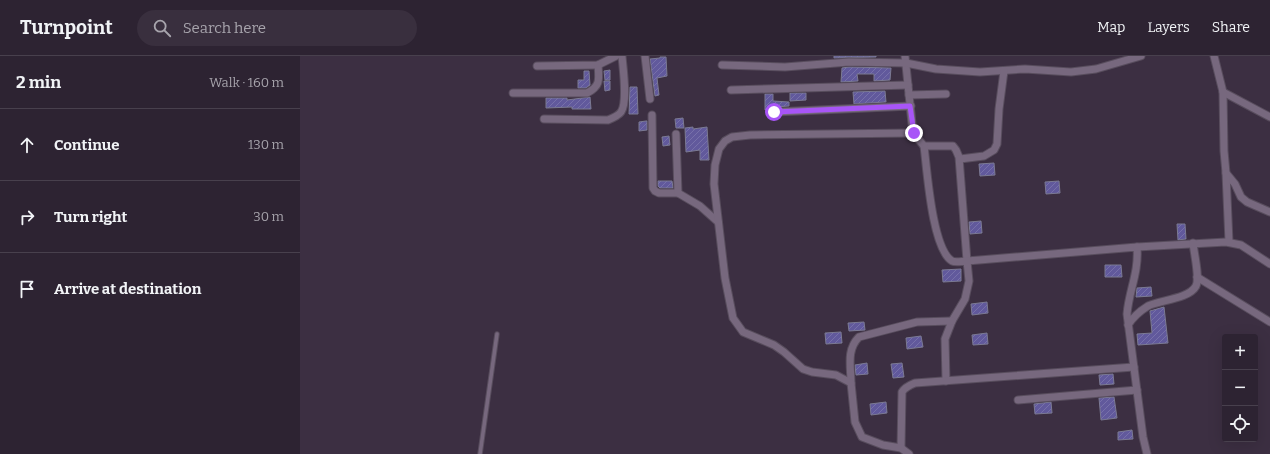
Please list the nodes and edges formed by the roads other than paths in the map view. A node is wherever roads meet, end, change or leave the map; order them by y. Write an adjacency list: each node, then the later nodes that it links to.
1 (616, 56): 7 (street)
2 (622, 56): 22 (street)
3 (645, 56): 17 (street)
4 (1141, 56): 10 (street)
5 (1214, 56): 13 (street)
6 (905, 60): 8 (street); 10 (street); 11 (street)
7 (598, 65): 9 (street); 14 (street)
8 (722, 65)
9 (537, 66)
10 (1004, 71): 26 (street)
11 (908, 85): 12 (street); 16 (street)
12 (731, 90)
13 (1222, 92): 21 (street); 27 (street)
14 (513, 93)
15 (946, 94): 16 (street)
16 (909, 95): 18 (street)
17 (650, 99)
18 (910, 106): 19 (street); 23 (street)
19 (774, 112)
20 (652, 115): 28 (street)
21 (1270, 117)
22 (544, 119)
23 (914, 133): 25 (street); 30 (street)
24 (676, 134): 28 (street)
25 (924, 146): 26 (street); 34 (street)
26 (960, 159): 34 (street)
27 (1226, 173): 29 (street); 31 (street)
28 (678, 193): 30 (street)
29 (1270, 212)
30 (718, 222): 43 (street)
31 (1229, 242): 32 (street); 35 (street)
32 (1193, 243): 33 (street); 36 (street)
33 (1137, 247): 34 (street); 39 (street)
34 (967, 261): 37 (street)
35 (1270, 264)
36 (1197, 277): 38 (street); 39 (street)
37 (952, 321): 42 (street); 43 (street)
38 (1270, 322)
39 (1128, 325): 41 (street)
40 (497, 334): 47 (lane)
41 (1134, 367): 42 (street); 44 (street)
42 (946, 381): 46 (street)
43 (851, 383): 46 (street)
44 (1137, 390): 45 (street); 49 (street)
45 (1018, 400)
46 (901, 448): 48 (street)
47 (480, 454)
48 (909, 454)
49 (1148, 454)

